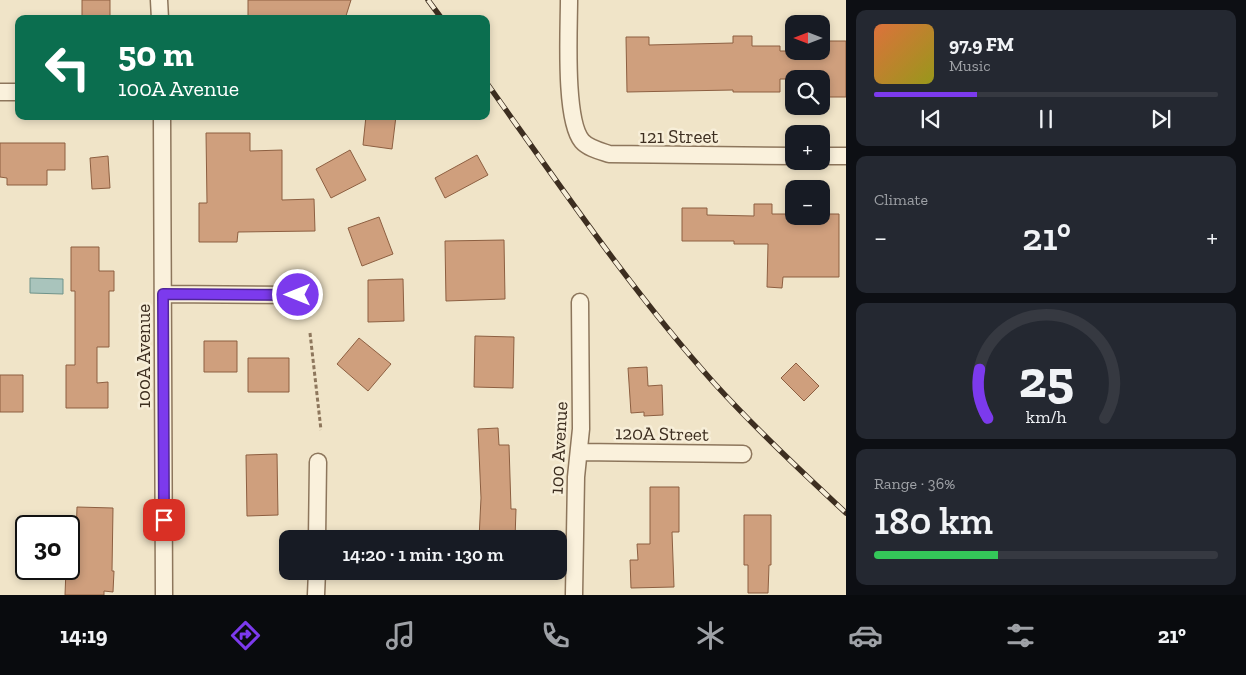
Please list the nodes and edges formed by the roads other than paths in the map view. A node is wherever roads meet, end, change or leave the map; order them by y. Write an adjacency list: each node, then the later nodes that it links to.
1 (159, 0): 3 (street)
2 (569, 0): 7 (street, 121 Street)
3 (160, 15)
4 (0, 92): 5 (street)
5 (15, 92)
6 (162, 120): 10 (street, 100A Avenue)
7 (785, 156)
8 (830, 156): 9 (street)
9 (846, 156)
10 (163, 294): 11 (street); 18 (street, 100A Avenue)
11 (298, 295)
12 (580, 302): 13 (street, 100 Avenue)
13 (579, 452): 14 (street, 120A Street); 20 (street, 100 Avenue)
14 (744, 454)
15 (318, 462): 16 (street)
16 (317, 530)
17 (317, 580): 19 (street)
18 (164, 595)
19 (316, 595)
20 (574, 595)

